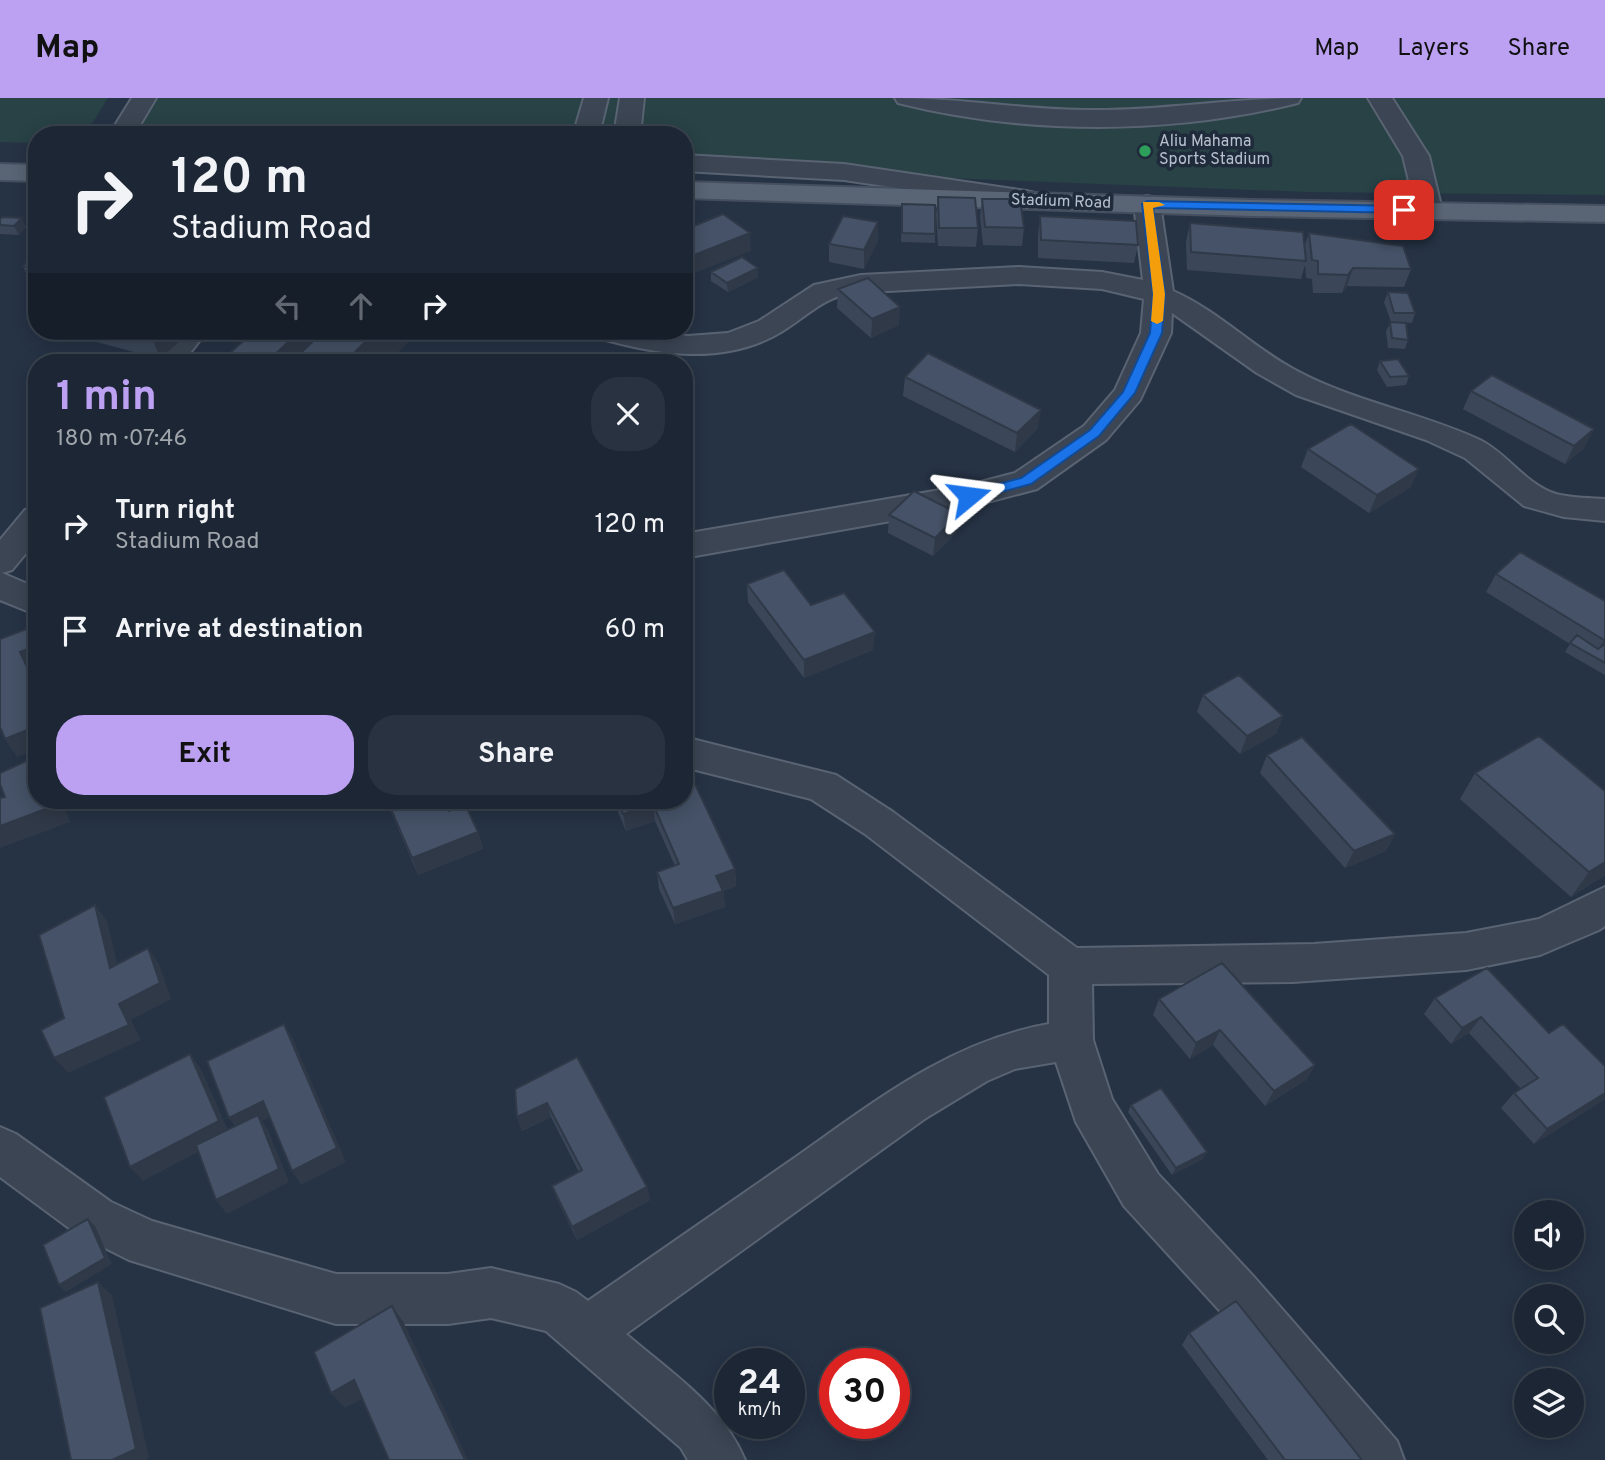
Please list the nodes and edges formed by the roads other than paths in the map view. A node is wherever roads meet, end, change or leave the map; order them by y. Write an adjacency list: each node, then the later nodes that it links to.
1 (145, 98): 7 (street)
2 (596, 98): 8 (street)
3 (632, 98): 9 (street)
4 (906, 98): 5 (street)
5 (1289, 98)
6 (1380, 98): 16 (street)
7 (127, 126)
8 (588, 126)
9 (628, 126)
10 (693, 164): 14 (street)
11 (0, 172): 12 (main road)
12 (28, 173)
13 (693, 190): 14 (main road, Stadium Road)
14 (1046, 201): 15 (main road, Stadium Road)
15 (1147, 204): 16 (main road, Stadium Road); 18 (street)
16 (1429, 210): 17 (main road, Stadium Road)
17 (1605, 214)
18 (1159, 294): 20 (street); 22 (street); 24 (street)
19 (185, 340): 21 (street)
20 (650, 340)
21 (173, 354)
22 (1605, 510)
23 (28, 529): 25 (street)
24 (693, 544)
25 (0, 562)
26 (0, 584): 27 (street)
27 (28, 598)
28 (693, 754): 30 (street)
29 (1605, 904): 30 (street)
30 (1070, 967): 31 (street)
31 (1072, 1040): 33 (street); 35 (street)
32 (0, 1149): 33 (street)
33 (587, 1332): 34 (street)
34 (719, 1460)
35 (1378, 1460)

